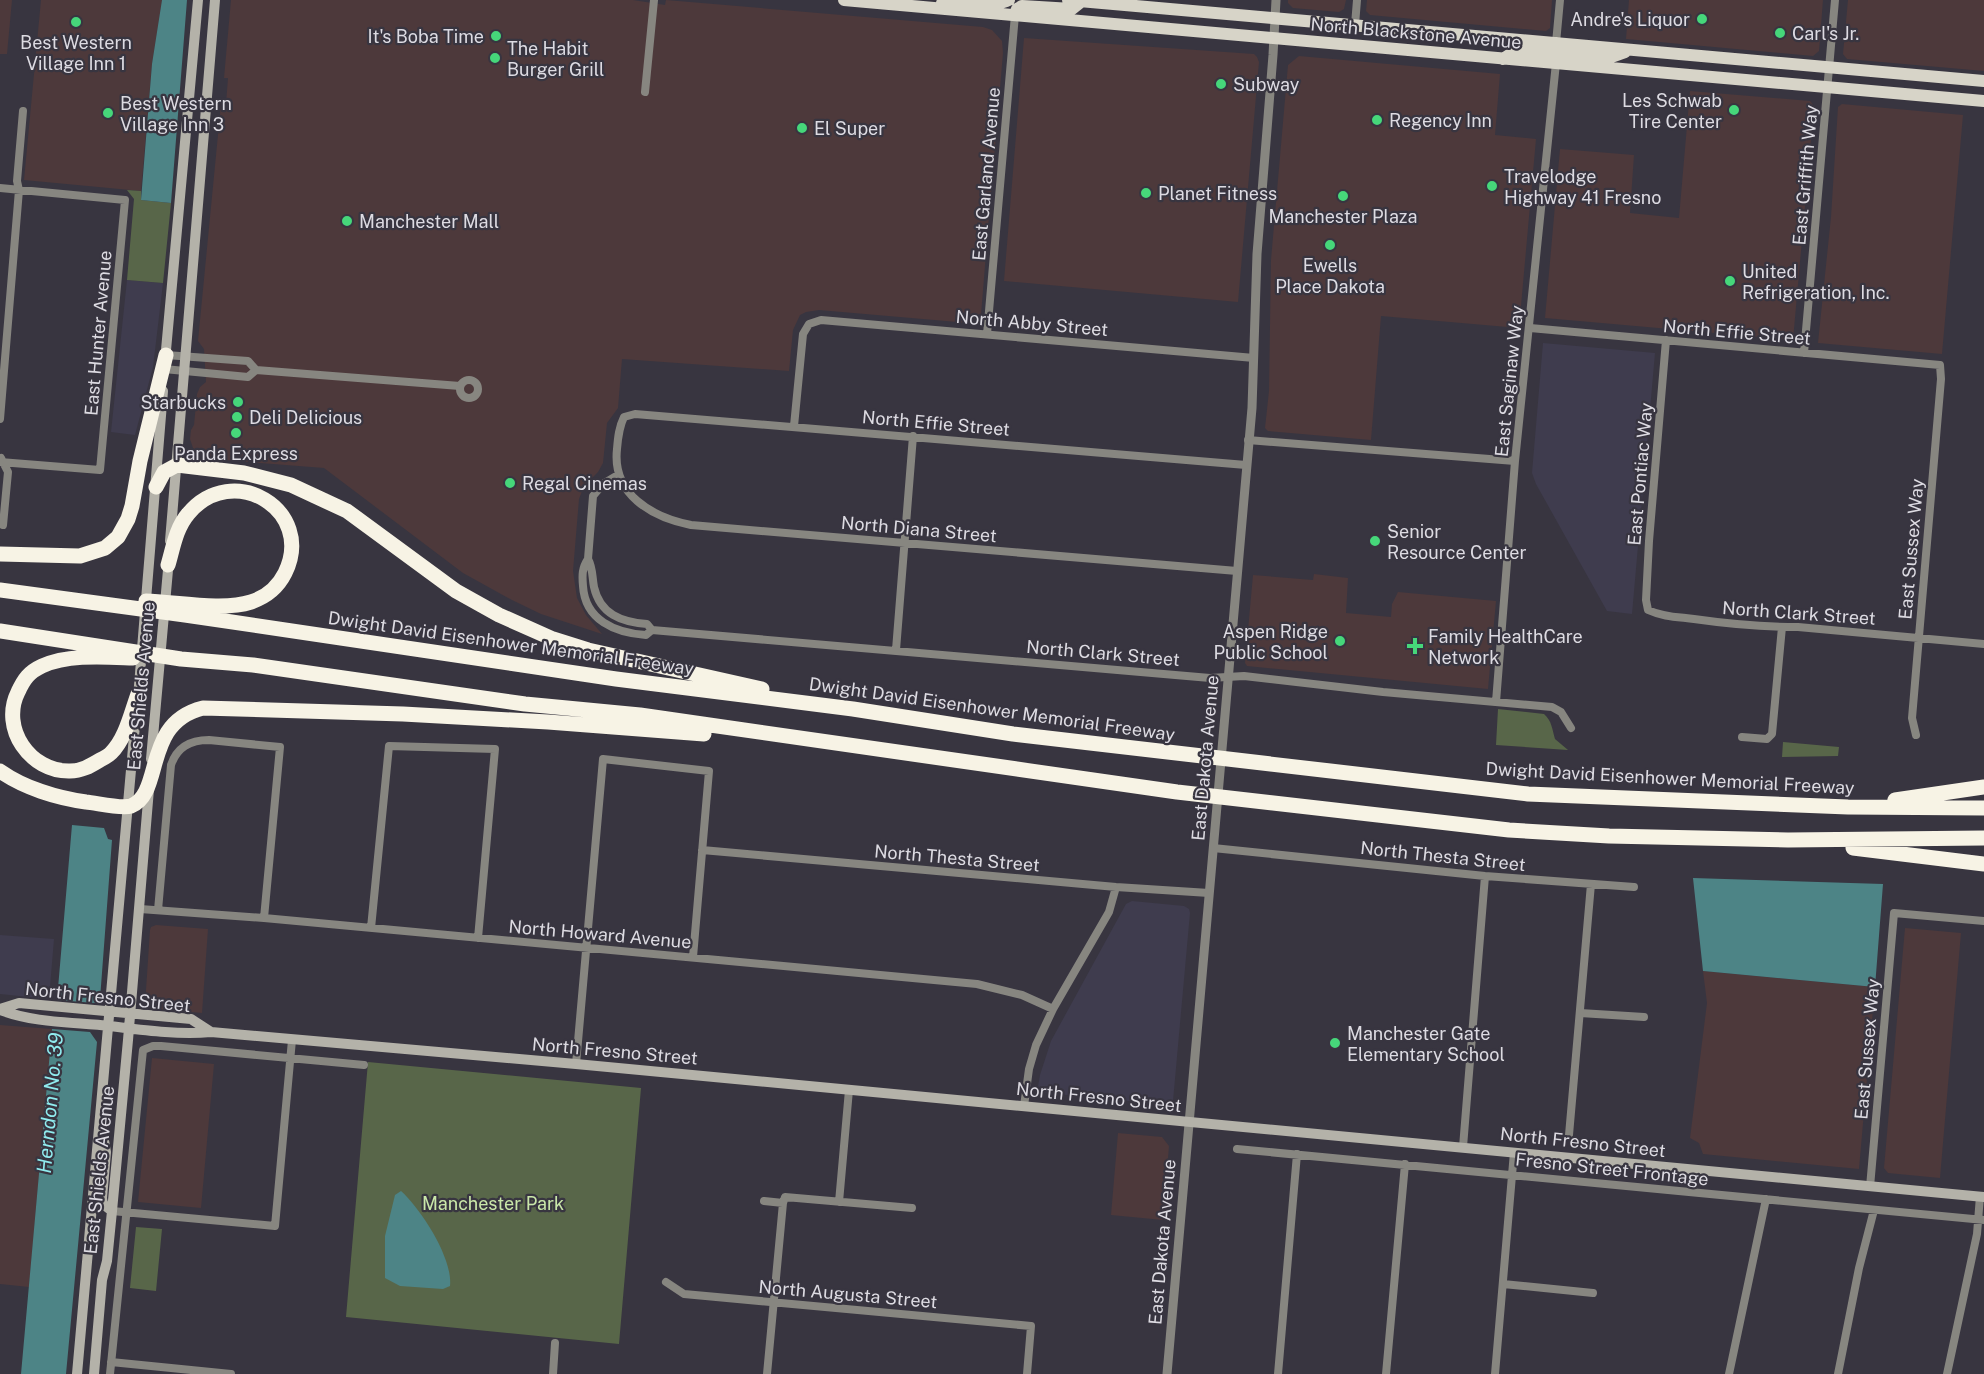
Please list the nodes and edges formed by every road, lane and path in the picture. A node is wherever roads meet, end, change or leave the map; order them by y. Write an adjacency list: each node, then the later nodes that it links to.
1 (198, 0): 35 (main road, East Shields Avenue)
2 (215, 0): 33 (main road, East Shields Avenue)
3 (654, 0): 24 (street)
4 (844, 0): 12 (main road, North Blackstone Avenue)
5 (1009, 0): 12 (main road)
6 (1068, 0): 11 (main road, North Blackstone Avenue)
7 (1276, 0): 14 (street, East Dakota Avenue)
8 (1358, 0): 15 (street)
9 (1560, 0): 17 (street)
10 (1834, 0): 21 (street, East Griffith Way)
11 (1082, 1): 13 (main road); 14 (main road, North Blackstone Avenue)
12 (911, 6): 13 (main road, North Blackstone Avenue)
13 (1015, 15): 16 (main road, North Blackstone Avenue); 30 (street, East Garland Avenue)
14 (1275, 18): 15 (main road, North Blackstone Avenue); 16 (street, East Dakota Avenue)
15 (1355, 25): 17 (main road, North Blackstone Avenue)
16 (1274, 38): 19 (main road, North Blackstone Avenue); 34 (street, East Dakota Avenue)
17 (1556, 43): 18 (main road, North Blackstone Avenue); 19 (main road)
18 (1632, 50): 20 (main road); 21 (main road, North Blackstone Avenue)
19 (1503, 59): 20 (main road, North Blackstone Avenue)
20 (1556, 63): 23 (main road, North Blackstone Avenue); 29 (street, East Saginaw Way)
21 (1830, 68): 22 (main road, North Blackstone Avenue); 23 (street, East Griffith Way)
22 (1984, 81)
23 (1828, 88): 25 (main road, North Blackstone Avenue); 32 (street, East Griffith Way)
24 (645, 92)
25 (1984, 101)
26 (23, 111): 28 (street)
27 (0, 188): 28 (street)
28 (19, 189): 40 (street); 44 (street, East Hunter Avenue)
29 (1530, 328): 31 (street, North Effie Street); 45 (street, East Saginaw Way)
30 (987, 334): 34 (street, North Abby Street); 41 (street, North Abby Street)
31 (1666, 340): 32 (street, North Effie Street); 58 (street, East Pontiac Way)
32 (1804, 353): 36 (street, North Effie Street)
33 (185, 356): 35 (street); 37 (main road, East Shields Avenue); 38 (street)
34 (1254, 357): 43 (street, East Dakota Avenue)
35 (165, 362): 37 (street); 49 (main road, East Shields Avenue); 52 (highway)
36 (1940, 365): 62 (street, East Sussex Way)
37 (184, 370): 38 (street); 46 (main road, East Shields Avenue)
38 (256, 370): 39 (street)
39 (460, 386)
40 (0, 419)
41 (794, 426): 42 (street, North Effie Street); 48 (street, North Effie Street)
42 (913, 436): 47 (street, North Effie Street); 51 (street)
43 (1248, 440): 45 (street); 47 (street, East Dakota Avenue)
44 (1, 460): 50 (street)
45 (1515, 461): 68 (street, East Saginaw Way)
46 (177, 465): 49 (highway); 54 (main road, East Shields Avenue); 69 (highway)
47 (1246, 465): 55 (street, East Dakota Avenue)
48 (618, 475): 51 (street, North Diana Street); 53 (street)
49 (156, 487): 67 (main road, East Shields Avenue)
50 (3, 525)
51 (904, 543): 55 (street, North Diana Street); 64 (street)
52 (0, 554)
53 (588, 559): 60 (street, North Clark Street); 60 (street, North Clark Street)
54 (168, 565): 57 (highway); 75 (main road, East Shields Avenue)
55 (1237, 571): 66 (street, East Dakota Avenue)
56 (0, 590): 57 (highway, Dwight David Eisenhower Memorial Freeway)
57 (186, 609): 69 (highway, Dwight David Eisenhower Memorial Freeway)
58 (1648, 610): 59 (street, North Clark Street)
59 (1782, 627): 62 (street, North Clark Street); 72 (street)
60 (652, 630): 64 (street, North Clark Street)
61 (0, 631): 65 (highway)
62 (1918, 638): 63 (street, North Clark Street); 71 (street, East Sussex Way)
63 (1984, 644)
64 (896, 650): 66 (street, North Clark Street)
65 (118, 653): 67 (highway); 73 (highway)
66 (1229, 677): 68 (street, North Clark Street); 82 (street, East Dakota Avenue)
67 (138, 694): 77 (main road, East Shields Avenue)
68 (1496, 702): 70 (street, North Clark Street)
69 (853, 709): 78 (highway, Dwight David Eisenhower Memorial Freeway)
70 (1571, 728)
71 (1916, 735)
72 (1742, 737)
73 (844, 745): 75 (highway); 81 (highway)
74 (0, 771): 77 (highway)
75 (149, 785): 77 (highway); 90 (main road, East Shields Avenue)
76 (1984, 787): 78 (highway)
77 (127, 807): 100 (main road, East Shields Avenue)
78 (1848, 807): 79 (highway, Dwight David Eisenhower Memorial Freeway)
79 (1984, 808)
80 (1984, 838): 81 (highway)
81 (1788, 840): 84 (highway)
82 (1213, 848): 85 (street, North Thesta Street); 89 (street, East Dakota Avenue)
83 (702, 850): 87 (street, North Thesta Street); 96 (street); 97 (street)
84 (1984, 864)
85 (1485, 876): 86 (street, North Thesta Street); 116 (street)
86 (1591, 884): 88 (street, North Thesta Street); 101 (street)
87 (1116, 887): 89 (street, North Thesta Street); 99 (street)
88 (1634, 887)
89 (1209, 893): 114 (street, East Dakota Avenue)
90 (140, 909): 91 (street, North Howard Avenue); 102 (main road, East Shields Avenue)
91 (158, 910): 92 (street, North Howard Avenue); 92 (street, East Shields Avenue)
92 (264, 918): 94 (street, North Howard Avenue)
93 (1984, 921): 122 (street, East Sussex Way)
94 (371, 928): 95 (street, North Howard Avenue); 95 (street)
95 (478, 938): 96 (street, North Howard Avenue)
96 (585, 948): 97 (street, North Howard Avenue); 109 (street)
97 (693, 957): 99 (street, North Howard Avenue)
98 (0, 1009): 100 (main road, North Fresno Street); 104 (main road, North Fresno Street)
99 (1053, 1009): 112 (street)
100 (111, 1012): 102 (main road, North Fresno Street); 104 (main road, East Shields Avenue)
101 (1580, 1013): 103 (street); 115 (street)
102 (130, 1014): 105 (main road, East Shields Avenue); 106 (main road, North Fresno Street)
103 (1644, 1017)
104 (109, 1026): 105 (main road, North Fresno Street); 113 (main road, East Shields Avenue)
105 (129, 1028): 106 (main road, North Fresno Street); 130 (main road, East Shields Avenue)
106 (211, 1032): 107 (main road, North Fresno Street)
107 (292, 1040): 108 (street); 109 (main road, North Fresno Street)
108 (290, 1058): 110 (street); 131 (street); 131 (street)
109 (576, 1064): 111 (main road, North Fresno Street)
110 (364, 1065)
111 (849, 1090): 112 (main road, North Fresno Street); 126 (street)
112 (1024, 1106): 114 (main road, North Fresno Street)
113 (101, 1117): 130 (main road); 139 (main road, East Shields Avenue)
114 (1190, 1122): 116 (main road, North Fresno Street); 147 (street, East Dakota Avenue)
115 (1569, 1136)
116 (1463, 1147): 118 (main road, North Fresno Street)
117 (1237, 1149): 119 (street, Fresno Street Frontage)
118 (1514, 1152): 121 (street); 122 (main road, North Fresno Street)
119 (1297, 1154): 120 (street, Fresno Street Frontage); 148 (street)
120 (1405, 1164): 121 (street, Fresno Street Frontage); 149 (street)
121 (1512, 1175): 124 (street, Fresno Street Frontage); 134 (street)
122 (1870, 1187): 123 (main road, North Fresno Street)
123 (1982, 1197): 132 (street)
124 (1766, 1199): 129 (street, Fresno Street Frontage); 151 (street)
125 (764, 1201): 127 (street)
126 (839, 1202): 127 (street); 128 (street)
127 (783, 1203): 136 (street)
128 (912, 1208)
129 (1874, 1210): 132 (street, Fresno Street Frontage); 152 (street)
130 (112, 1211): 131 (street); 140 (main road, East Shields Avenue)
131 (127, 1213): 138 (street)
132 (1981, 1220): 153 (street)
133 (666, 1282): 136 (street, North Augusta Street)
134 (1503, 1284): 135 (street); 150 (street)
135 (1593, 1293)
136 (774, 1302): 145 (street); 146 (street, North Augusta Street)
137 (555, 1343): 144 (street)
138 (111, 1362): 141 (street); 142 (street)
139 (77, 1374)
140 (94, 1374)
141 (110, 1374)
142 (223, 1374): 143 (street)
143 (231, 1374)
144 (553, 1374)
145 (767, 1374)
146 (1027, 1374)
147 (1167, 1374)
148 (1278, 1374)
149 (1386, 1374)
150 (1495, 1374)
151 (1729, 1374)
152 (1838, 1374)
153 (1947, 1374)

